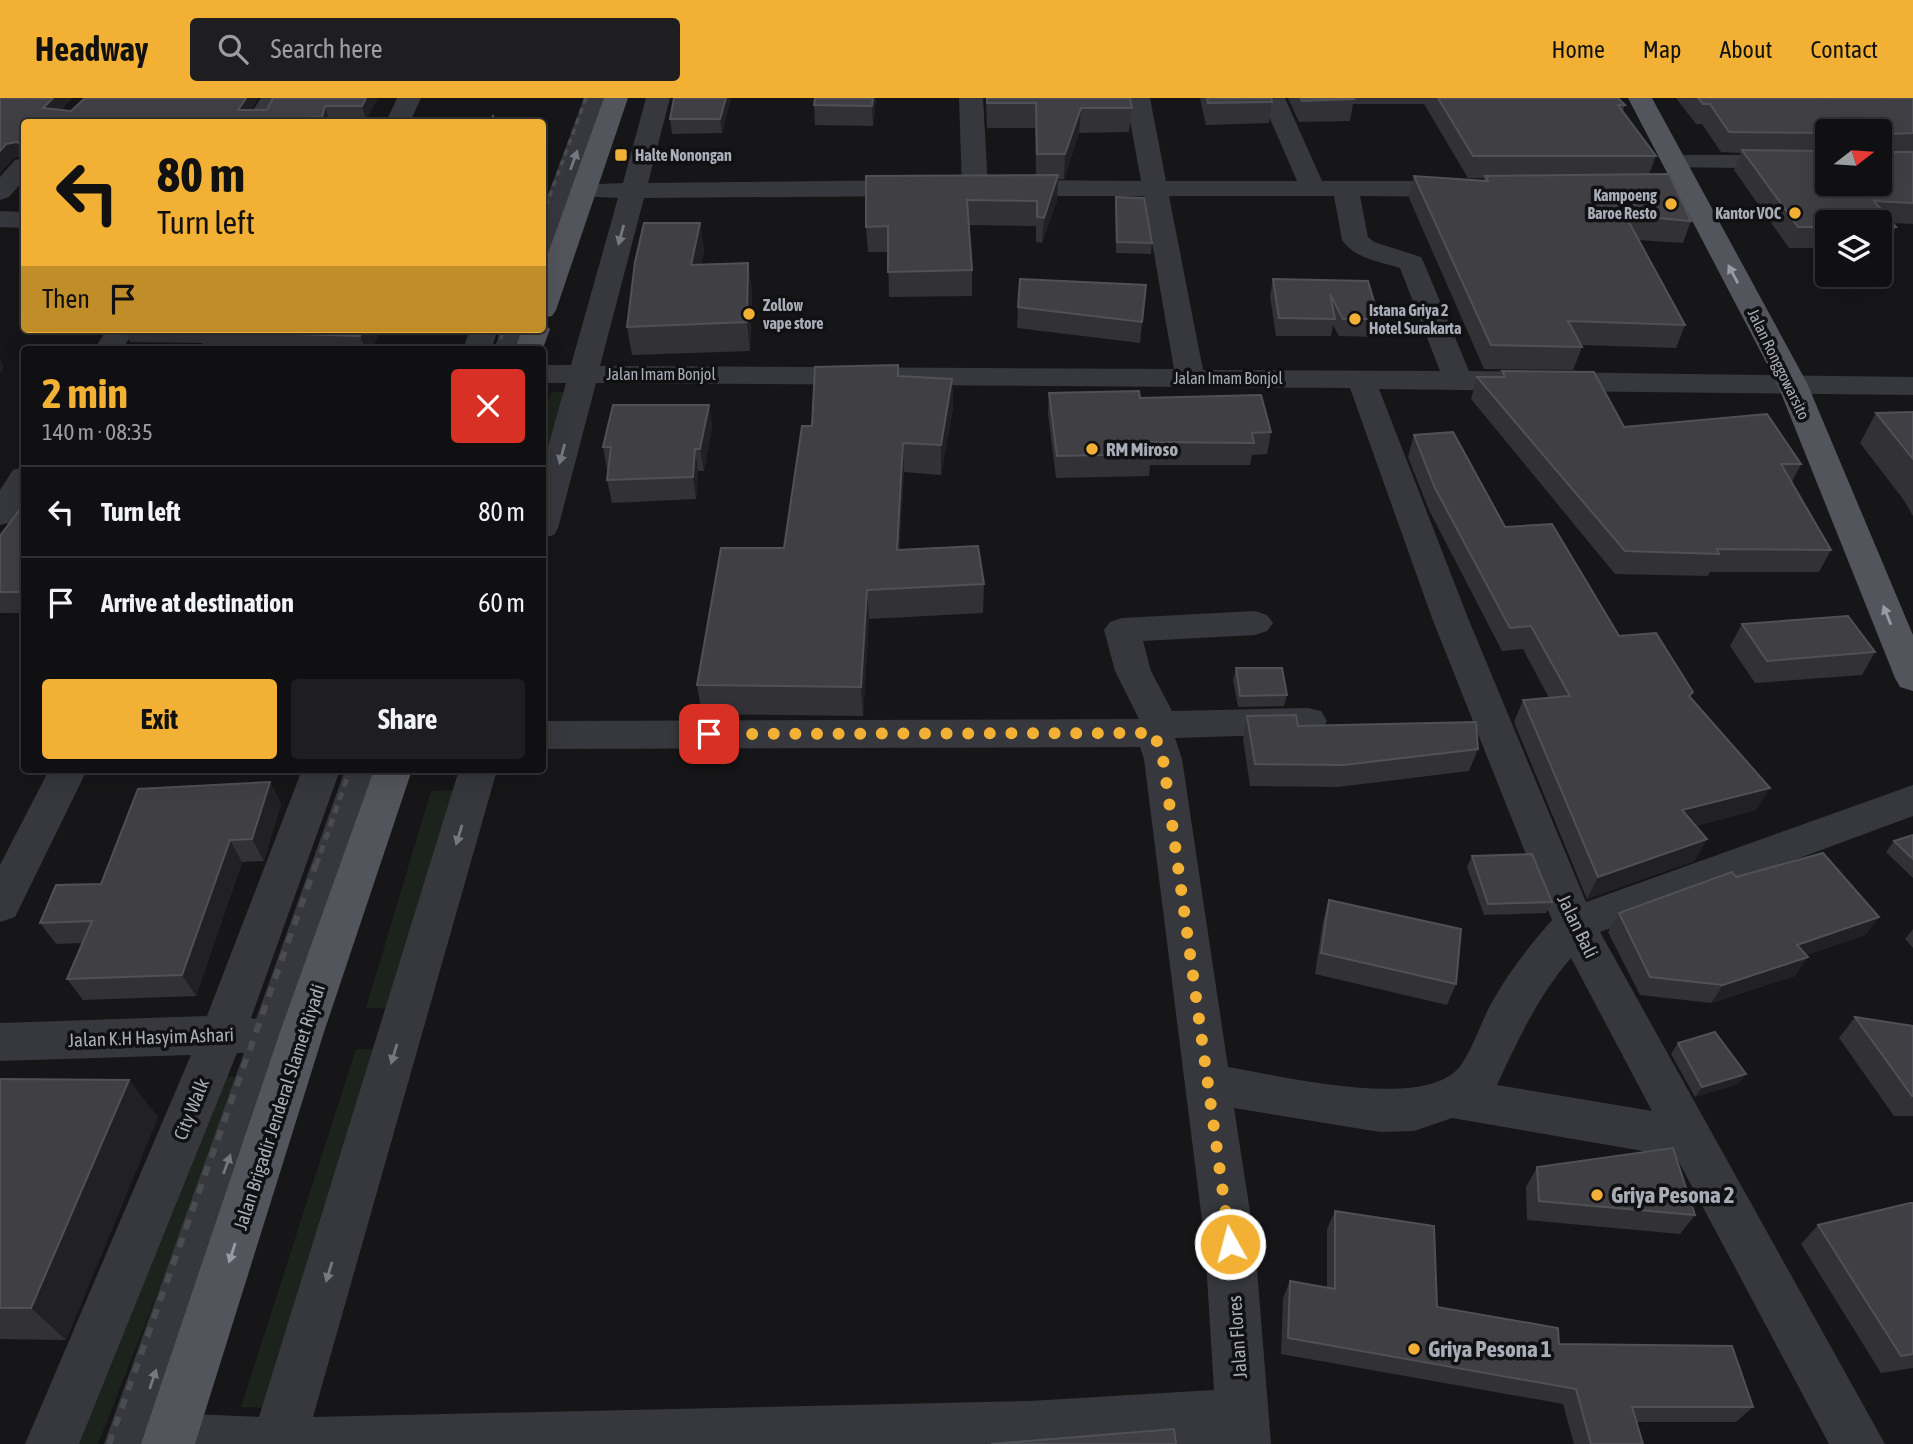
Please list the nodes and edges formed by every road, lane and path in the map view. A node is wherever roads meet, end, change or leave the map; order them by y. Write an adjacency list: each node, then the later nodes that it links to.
1 (273, 98): 10 (street)
2 (409, 98): 11 (street)
3 (596, 98): 26 (street, one-way to 3)
4 (616, 98): 21 (main road)
5 (658, 98): 22 (street)
6 (971, 98): 15 (street)
7 (1138, 98): 17 (street)
8 (1273, 98): 19 (street)
9 (1640, 98): 14 (main road, Jalan Ronggowarsito)
10 (259, 119)
11 (399, 119)
12 (1815, 163): 14 (street)
13 (21, 168): 23 (street)
14 (1681, 175): 16 (street); 33 (main road, Jalan Ronggowarsito, one-way to 14)
15 (975, 188): 17 (street); 22 (street)
16 (1655, 188)
17 (1156, 189): 19 (street); 30 (street)
18 (1491, 189): 20 (street)
19 (1313, 190): 20 (street)
20 (1346, 190): 32 (street)
21 (583, 191): 22 (street); 26 (main road)
22 (633, 191): 28 (street, one-way to 28)
23 (0, 192)
24 (0, 219): 25 (street)
25 (21, 220)
26 (551, 233): 27 (main road)
27 (546, 276)
28 (583, 373): 29 (street, Jalan Imam Bonjol); 30 (street, Jalan Imam Bonjol); 38 (street, one-way to 38)
29 (546, 374)
30 (1190, 377): 31 (street, Jalan Imam Bonjol)
31 (1361, 379): 32 (street, Jalan Imam Bonjol); 52 (street, Jalan Bali)
32 (1458, 380): 33 (street, Jalan Imam Bonjol)
33 (1792, 383): 34 (street, Jalan Imam Bonjol); 41 (main road, Jalan Ronggowarsito, one-way to 33)
34 (1913, 386)
35 (0, 476): 36 (street)
36 (21, 477)
37 (21, 482): 39 (street)
38 (546, 513)
39 (0, 515)
40 (1255, 623): 43 (street, Jalan Flores)
41 (1913, 678)
42 (1308, 721): 43 (street)
43 (1157, 729): 44 (street); 56 (street, Jalan Flores)
44 (546, 735)
45 (66, 773): 51 (street)
46 (320, 773): 54 (street, City Walk)
47 (363, 773): 53 (street)
48 (392, 773): 53 (main road, Jalan Brigadir Jenderal Slamet Riyadi)
49 (477, 773): 63 (street, one-way to 63)
50 (1913, 800): 52 (street)
51 (0, 905)
52 (1574, 924): 57 (street); 65 (street, Jalan Bali)
53 (288, 1032): 54 (street, Jalan K.H Hasyim Ashari); 60 (street)
54 (222, 1035): 55 (street, Jalan K.H Hasyim Ashari); 61 (street, City Walk)
55 (0, 1042)
56 (1209, 1084): 57 (street); 59 (street, Jalan Flores)
57 (1452, 1098): 58 (street)
58 (1660, 1133)
59 (1243, 1429): 64 (street)
60 (156, 1442): 62 (street)
61 (52, 1444)
62 (264, 1444)
63 (278, 1444)
64 (311, 1444)
65 (1858, 1444)

